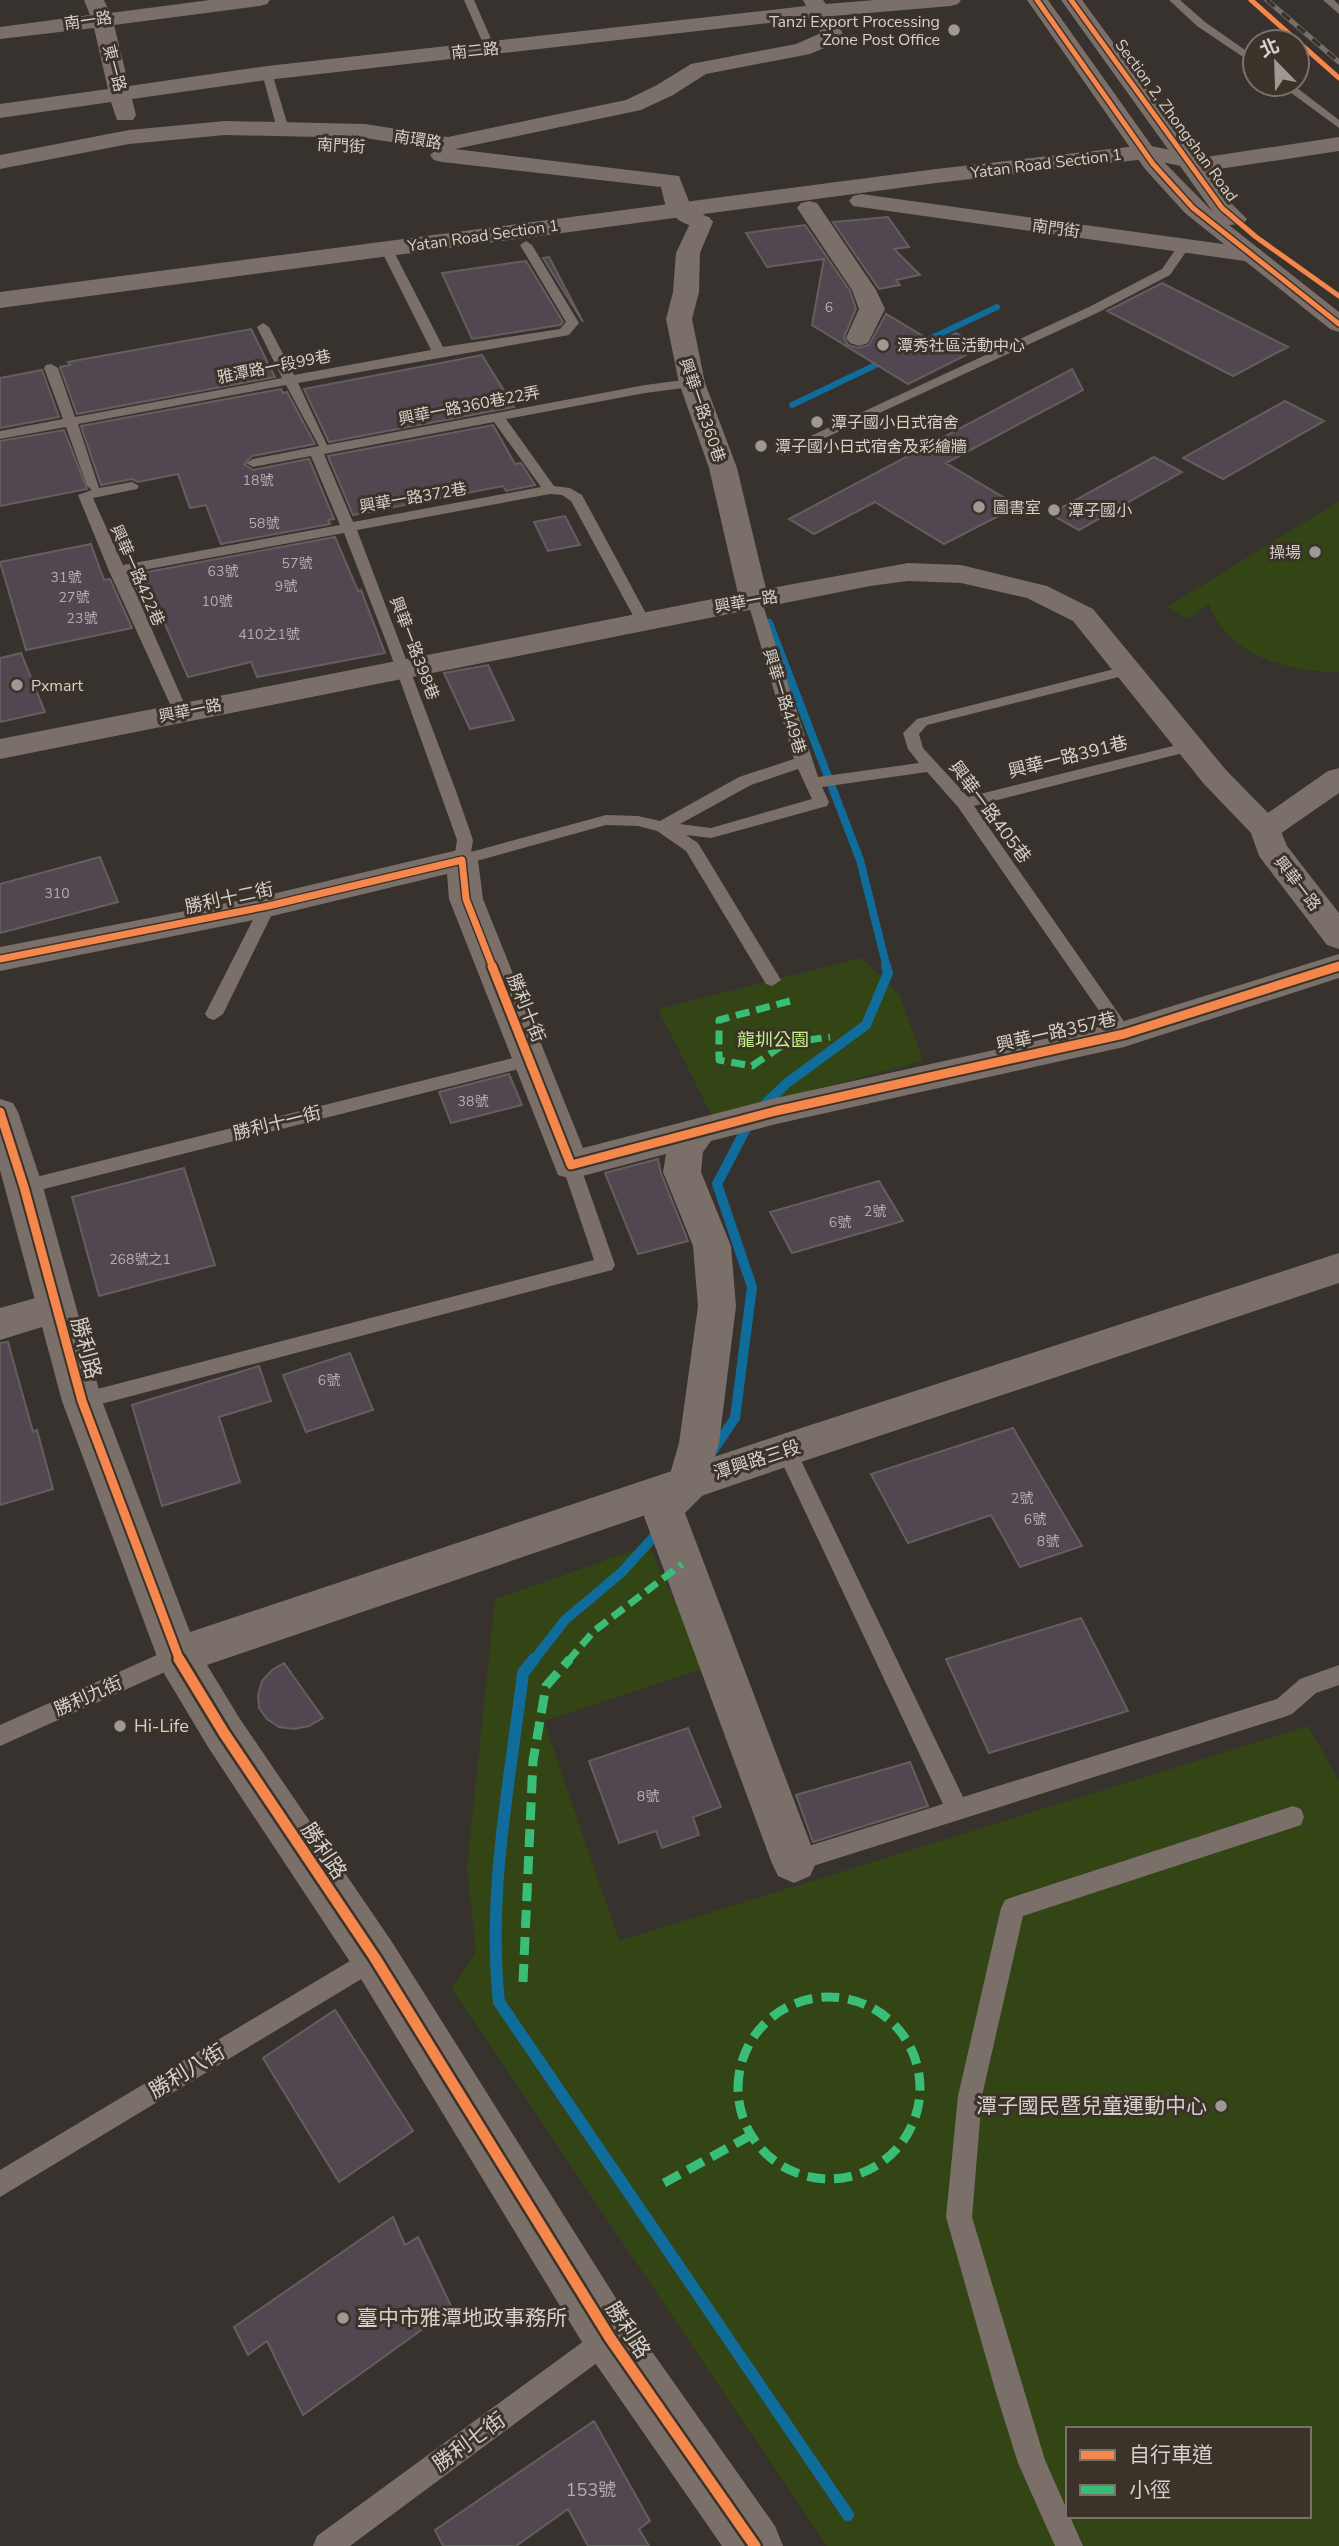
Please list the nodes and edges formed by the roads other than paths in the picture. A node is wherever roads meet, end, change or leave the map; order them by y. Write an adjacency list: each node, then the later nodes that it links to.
1 (260, 0): 9 (street, 南一路)
2 (469, 0): 12 (lane)
3 (951, 0): 8 (street, 南二路)
4 (1037, 0): 23 (main road, Section 2, Zhongshan Road)
5 (1071, 0): 25 (main road, Section 2, Zhongshan Road)
6 (1174, 0): 13 (lane)
7 (1328, 0): 10 (lane)
8 (816, 6): 12 (street, 南二路); 19 (street, 南環路)
9 (98, 9): 11 (street, 南一路); 15 (street, 東一路)
10 (1339, 11)
11 (0, 33)
12 (491, 48): 14 (street, 南二路)
13 (1241, 51)
14 (267, 73): 15 (street, 南二路); 19 (lane)
15 (122, 92): 17 (street, 南二路); 20 (street, 東一路)
16 (1304, 98): 18 (lane)
17 (0, 111)
18 (1339, 124)
19 (283, 129): 20 (street, 南環路)
20 (129, 138): 24 (street, 南環路)
21 (1336, 146): 25 (street, Yatan Road Section 1)
22 (182, 155): 28 (street, 南門街)
23 (1149, 158): 25 (street, Yatan Road Section 1); 26 (street, Yatan Road Section 1); 28 (street, Yatan Road Section 1); 32 (main road, Section 2, Zhongshan Road)
24 (0, 162)
25 (1191, 162): 33 (main road, Section 2, Zhongshan Road)
26 (861, 201): 27 (street, Yatan Road Section 1); 30 (street, 南門街)
27 (809, 208): 28 (street, Yatan Road Section 1); 38 (street)
28 (690, 215): 29 (street, Yatan Road Section 1); 31 (street, Yatan Road Section 1); 42 (street, 興華一路360巷)
29 (526, 245): 31 (street, Yatan Road Section 1); 39 (lane, 雅潭路一段99巷)
30 (1184, 246): 32 (street, 南門街); 47 (lane)
31 (389, 255): 34 (street, Yatan Road Section 1); 35 (street, Yatan Road Section 1); 39 (lane)
32 (1252, 255): 36 (main road, Section 2, Zhongshan Road)
33 (1339, 296)
34 (0, 300)
35 (0, 315)
36 (1339, 324)
37 (263, 327): 41 (lane, 興華一路398巷)
38 (859, 338)
39 (439, 352): 41 (lane, 雅潭路一段99巷)
40 (51, 368): 44 (lane)
41 (289, 382): 44 (lane, 雅潭路一段99巷); 46 (lane, 興華一路398巷)
42 (692, 383): 43 (lane, 興華一路360巷22弄); 54 (street, 興華一路360巷)
43 (498, 418): 46 (lane, 興華一路360巷22弄); 51 (lane)
44 (70, 421): 45 (lane, 雅潭路一段99巷); 49 (lane)
45 (0, 435)
46 (319, 447): 48 (lane, 興華一路360巷22弄); 52 (lane, 興華一路398巷)
47 (783, 452)
48 (253, 463)
49 (94, 486)
50 (132, 486): 53 (lane, 興華一路422巷)
51 (550, 490): 52 (lane, 興華一路372巷); 55 (lane)
52 (349, 526): 53 (lane, 興華一路372巷); 56 (lane, 興華一路398巷)
53 (116, 571): 58 (lane, 興華一路422巷)
54 (754, 599): 55 (street, 興華一路); 57 (street, 興華一路); 61 (lane, 興華一路449巷)
55 (643, 621): 56 (street, 興華一路)
56 (405, 668): 58 (street, 興華一路); 68 (lane, 興華一路398巷)
57 (1130, 670): 62 (lane, 興華一路405巷); 67 (street, 興華一路)
58 (180, 712): 59 (street, 興華一路)
59 (0, 749)
60 (1181, 749): 65 (lane, 興華一路391巷)
61 (803, 762): 64 (lane, 興華一路449巷); 66 (lane)
62 (931, 766): 64 (lane); 65 (lane, 興華一路405巷)
63 (1339, 778): 67 (street)
64 (817, 782): 66 (lane, 興華一路449巷)
65 (964, 803): 75 (lane, 興華一路405巷)
66 (662, 827): 68 (lane, 勝利十二街); 73 (lane, 勝利十二街)
67 (1266, 829): 70 (street, 興華一路)
68 (462, 860): 69 (street, 勝利十二街); 76 (street, 勝利十街)
69 (268, 906): 71 (street, 勝利十二街); 74 (lane)
70 (1339, 937)
71 (0, 959)
72 (1339, 966): 75 (street, 興華一路357巷)
73 (772, 980)
74 (214, 1014)
75 (1124, 1034): 78 (street, 興華一路357巷)
76 (529, 1060): 79 (street, 勝利十街); 80 (lane, 勝利十一街)
77 (0, 1112): 80 (street, 勝利路)
78 (700, 1130): 79 (street); 86 (street)
79 (571, 1165): 84 (lane, 勝利十街)
80 (24, 1187): 82 (street, 勝利路)
81 (1339, 1268): 85 (street, 潭興路三段)
82 (57, 1307): 83 (street); 84 (street, 勝利路)
83 (0, 1324)
84 (82, 1401): 87 (street, 勝利路)
85 (786, 1450): 86 (street, 潭興路三段); 90 (lane)
86 (683, 1502): 87 (street, 潭興路三段); 92 (street)
87 (177, 1656): 89 (lane, 勝利九街); 93 (street, 勝利路)
88 (1339, 1675): 90 (lane)
89 (0, 1736)
90 (958, 1811): 92 (lane)
91 (1293, 1817): 98 (lane)
92 (794, 1861)
93 (375, 1958): 94 (lane, 勝利八街); 95 (street, 勝利路)
94 (0, 2184)
95 (610, 2337): 96 (lane, 勝利七街); 97 (street, 勝利路)
96 (327, 2546)
97 (755, 2546)
98 (1069, 2546)

